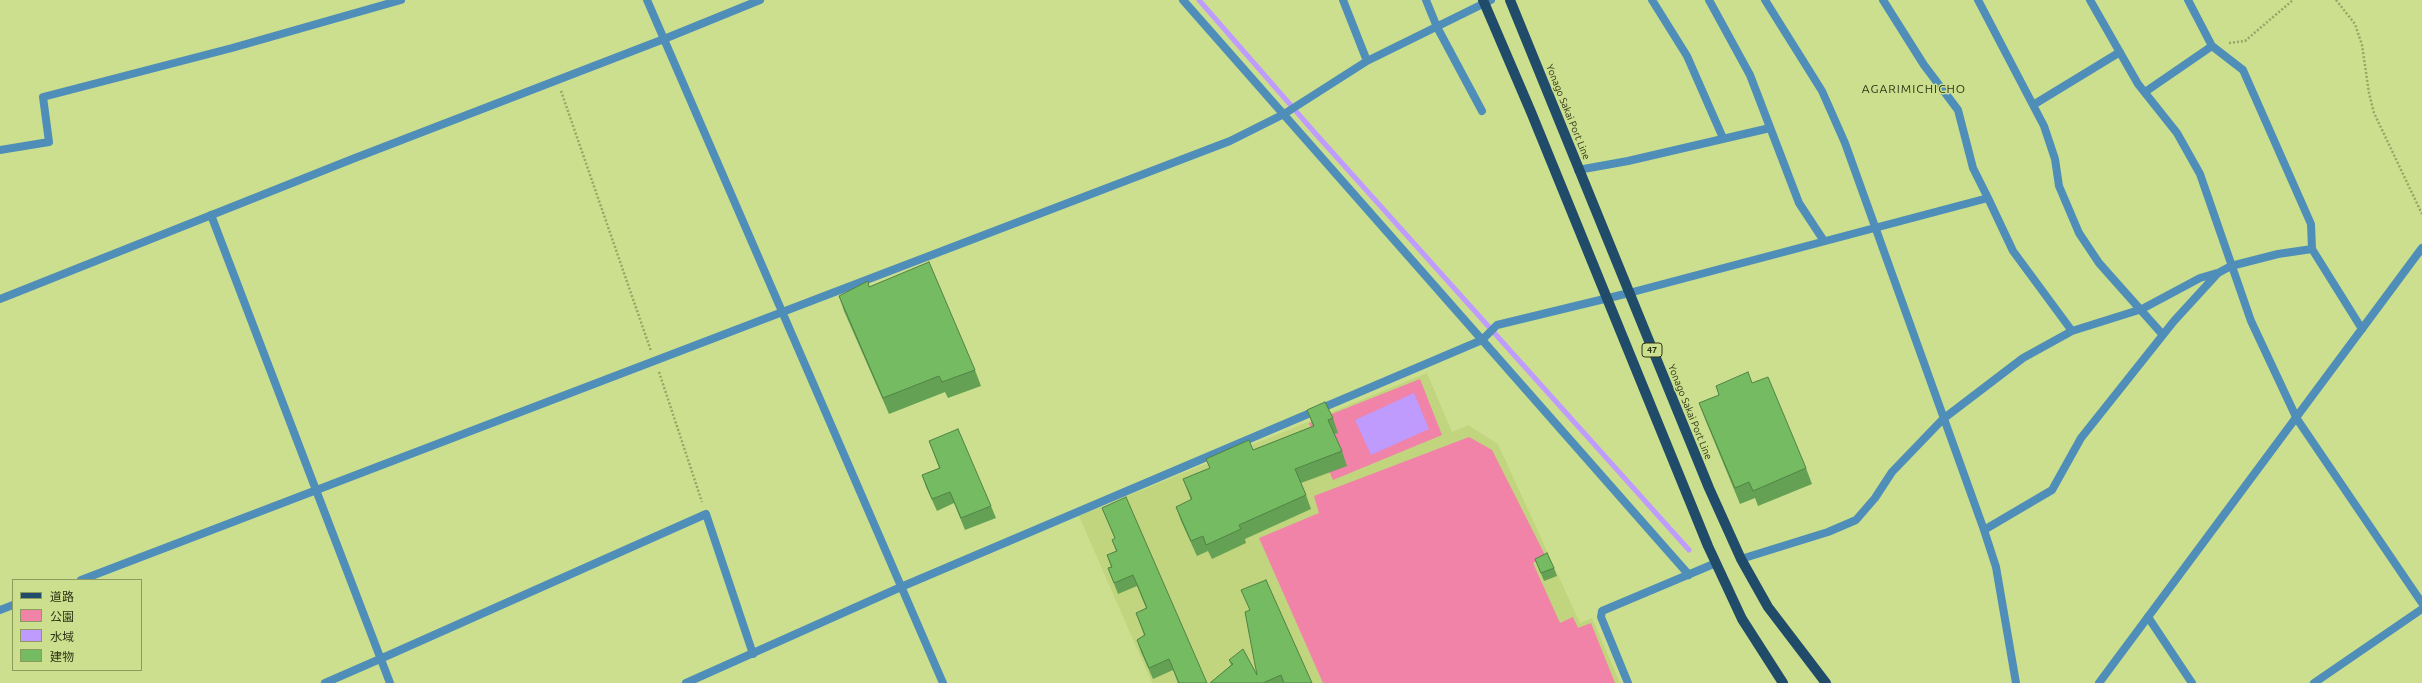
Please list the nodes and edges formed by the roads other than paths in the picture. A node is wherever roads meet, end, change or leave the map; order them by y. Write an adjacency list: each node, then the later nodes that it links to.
1 (401, 0): 27 (street)
2 (647, 0): 17 (street)
3 (760, 0): 17 (street)
4 (1183, 0): 24 (street)
5 (1343, 0): 20 (street)
6 (1426, 0): 16 (street)
7 (1510, 0): 28 (main road, Yonago Sakai Port Line / 47)
8 (1652, 0): 26 (street)
9 (1709, 0): 25 (street)
10 (1765, 0): 31 (street)
11 (1883, 0): 29 (street)
12 (1978, 0): 22 (street)
13 (2090, 0): 19 (street)
14 (2188, 0): 18 (street)
15 (1486, 1): 16 (street); 38 (main road, 47)
16 (1437, 27): 20 (street); 23 (street)
17 (664, 39): 30 (street); 41 (street)
18 (2212, 46): 21 (street); 34 (street)
19 (2120, 52): 21 (street); 22 (street)
20 (1368, 61): 24 (street)
21 (2145, 92): 35 (street)
22 (2033, 105): 40 (street)
23 (1482, 111)
24 (1284, 114): 41 (street); 45 (street)
25 (1770, 128): 26 (street); 32 (street)
26 (1723, 138): 28 (street)
27 (0, 150)
28 (1578, 170): 37 (main road, Yonago Sakai Port Line / 47)
29 (1988, 198): 31 (street); 43 (street)
30 (211, 215): 39 (street); 48 (street)
31 (1875, 229): 32 (street); 46 (street)
32 (1824, 241): 37 (street)
33 (2422, 248): 42 (street)
34 (2312, 249): 35 (street); 42 (street)
35 (2231, 266): 36 (street); 47 (street)
36 (2218, 273): 40 (street); 44 (street)
37 (1629, 293): 38 (street); 50 (main road, Yonago Sakai Port Line / 47)
38 (1607, 297): 45 (street); 51 (main road, 47)
39 (0, 299)
40 (2142, 309): 43 (street); 44 (street)
41 (783, 311): 48 (street); 54 (street)
42 (2362, 329): 47 (street)
43 (2072, 331): 46 (street)
44 (2163, 335): 49 (street)
45 (1482, 340): 52 (street); 54 (street)
46 (1943, 419): 49 (street); 50 (street)
47 (2297, 419): 55 (street); 59 (street)
48 (316, 490): 53 (street); 61 (street)
49 (1984, 530): 69 (street)
50 (1741, 559): 68 (main road, Yonago Sakai Port Line / 47)
51 (1716, 563): 52 (street); 67 (main road, 47)
52 (1689, 575): 66 (street)
53 (84, 579)
54 (901, 587): 60 (street); 65 (street)
55 (2422, 603)
56 (12, 605): 58 (street)
57 (2422, 609): 72 (street)
58 (0, 610)
59 (2148, 617): 70 (street); 71 (street)
60 (753, 654): 61 (street); 64 (street)
61 (380, 659): 62 (street); 63 (street)
62 (325, 683)
63 (390, 683)
64 (686, 683)
65 (943, 683)
66 (1628, 683)
67 (1783, 683)
68 (1826, 683)
69 (2016, 683)
70 (2099, 683)
71 (2192, 683)
72 (2314, 683)

